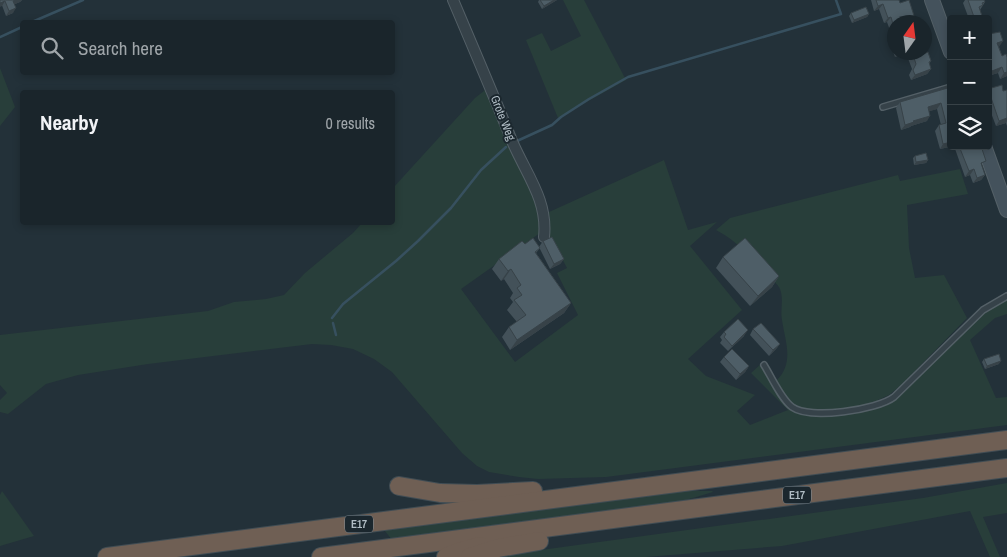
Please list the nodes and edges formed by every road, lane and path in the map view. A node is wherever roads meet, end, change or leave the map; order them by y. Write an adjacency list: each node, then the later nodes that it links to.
1 (453, 0): 8 (street, Grote Weg)
2 (932, 0): 3 (main road)
3 (947, 41)
4 (947, 88): 5 (lane)
5 (883, 107)
6 (985, 150): 7 (main road)
7 (1007, 210)
8 (544, 237)
9 (1007, 296): 10 (lane)
10 (764, 365)
11 (1007, 440): 14 (highway, E17)
12 (1007, 468): 15 (highway, E17)
13 (399, 486): 14 (highway)
14 (611, 492): 16 (highway, E17)
15 (580, 528): 17 (highway, E17); 18 (highway); 19 (highway)
16 (108, 557)
17 (321, 557)
18 (446, 557)
19 (469, 557)

